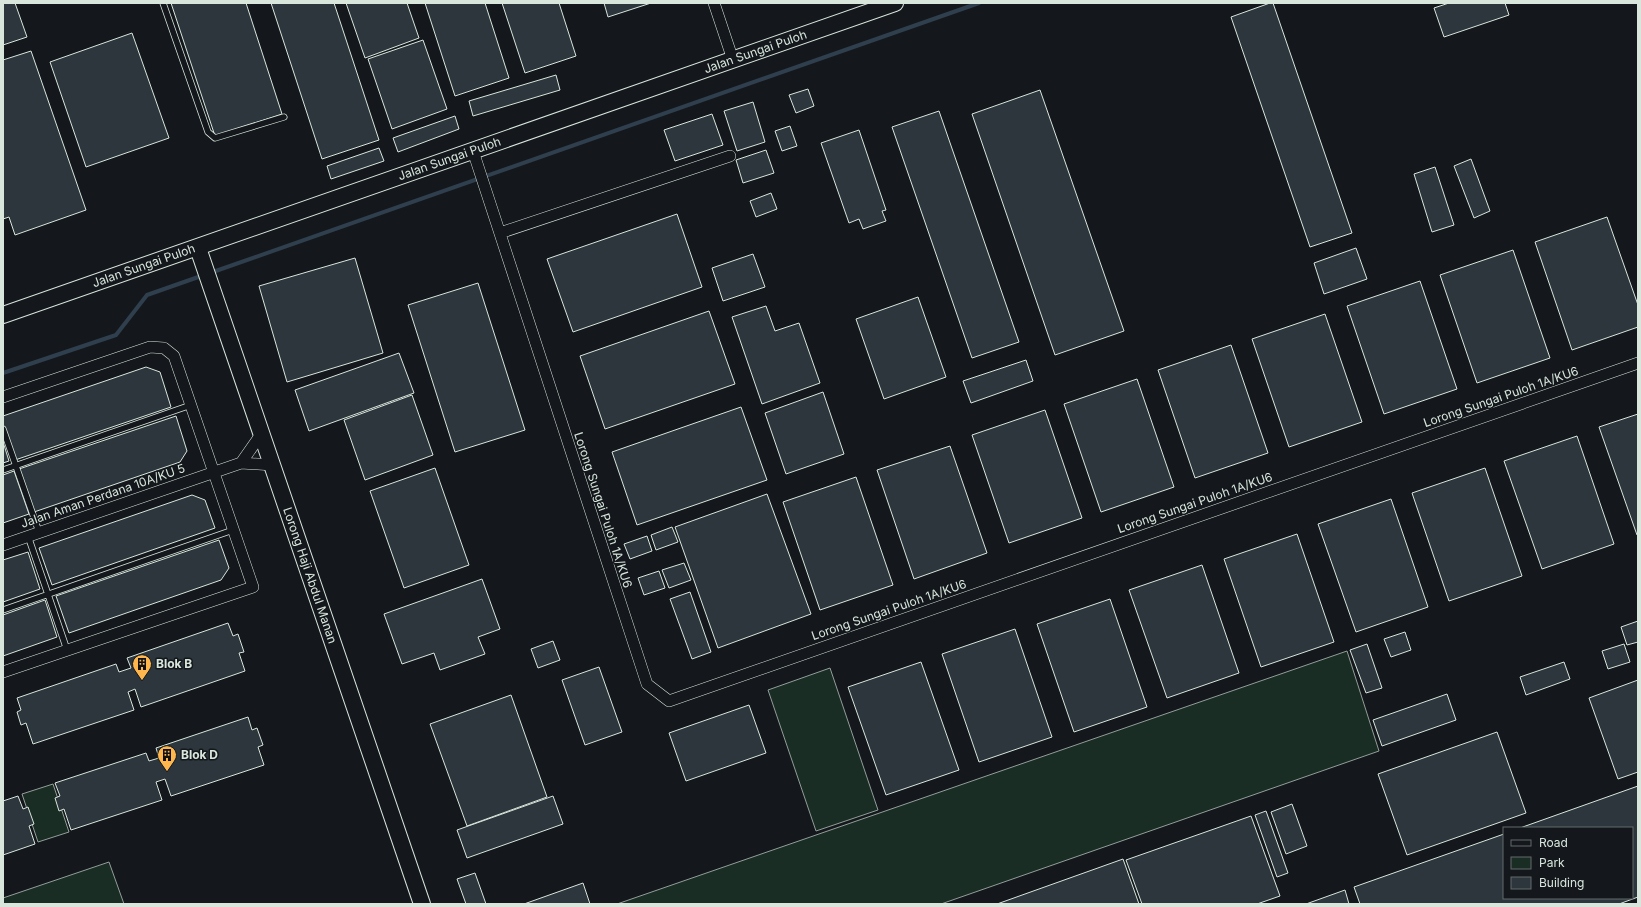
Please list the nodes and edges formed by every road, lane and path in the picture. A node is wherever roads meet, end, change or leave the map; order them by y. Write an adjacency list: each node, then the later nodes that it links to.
1 (163, 3): 5 (lane)
2 (714, 3): 4 (street)
3 (895, 3): 4 (street, Jalan Sungai Puloh)
4 (733, 60): 6 (street, Jalan Sungai Puloh)
5 (284, 117)
6 (473, 151): 8 (street, Lorong Sungai Puloh 1A/KU6); 9 (street, Jalan Sungai Puloh)
7 (730, 156): 8 (street)
8 (500, 233): 11 (street, Lorong Sungai Puloh 1A/KU6)
9 (200, 254): 10 (street, Jalan Sungai Puloh); 15 (street, Lorong Haji Abdul Manan)
10 (3, 315)
11 (1638, 363)
12 (3, 397): 13 (street)
13 (191, 405): 18 (lane); 20 (street)
14 (3, 429): 18 (lane)
15 (262, 433): 16 (street); 17 (street, Lorong Haji Abdul Manan)
16 (241, 463): 17 (street); 20 (street, Jalan Aman Perdana 10A/KU 5)
17 (273, 465): 29 (street, Lorong Haji Abdul Manan)
18 (16, 466): 19 (lane); 22 (lane)
19 (3, 470)
20 (212, 472): 21 (street); 22 (street, Jalan Aman Perdana 10A/KU 5)
21 (233, 530): 25 (lane); 27 (street)
22 (39, 532): 23 (street, Jalan Aman Perdana 10A/KU 5)
23 (28, 536): 24 (street, Jalan Aman Perdana 10A/KU 5); 25 (lane)
24 (3, 545)
25 (48, 594): 26 (lane); 27 (lane)
26 (3, 610)
27 (67, 650): 28 (street)
28 (3, 672)
29 (422, 904)

